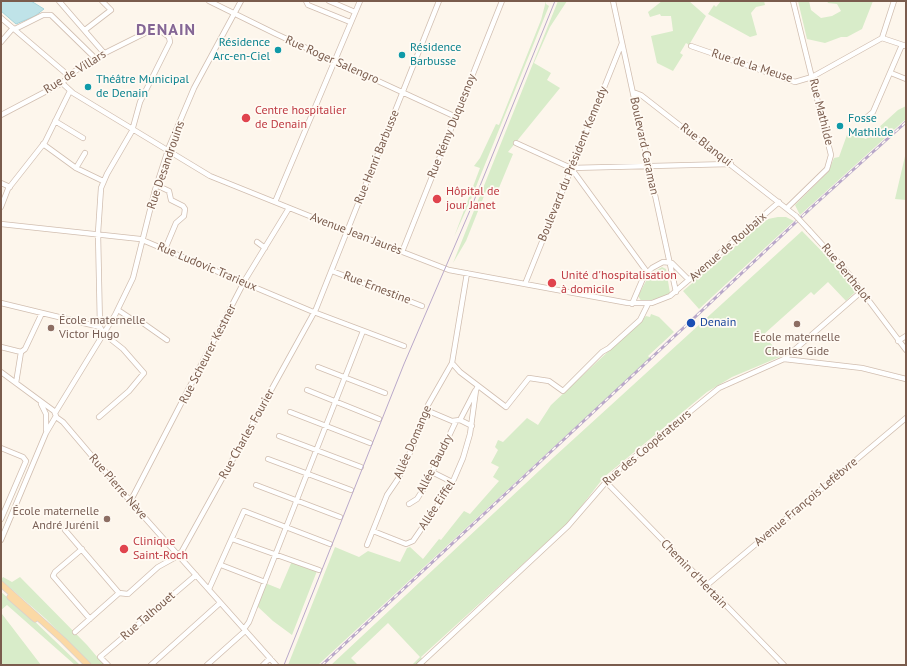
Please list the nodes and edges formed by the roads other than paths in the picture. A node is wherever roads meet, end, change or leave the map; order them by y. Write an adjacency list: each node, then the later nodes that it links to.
1 (58, 1): 18 (street)
2 (102, 1): 18 (street)
3 (209, 1): 14 (street, Rue Roger Salengro)
4 (241, 1): 14 (street, Rue Desandrouins)
5 (306, 1): 16 (street)
6 (329, 1): 13 (street)
7 (360, 1): 13 (street)
8 (440, 1): 33 (street, Rue Henri Barbusse)
9 (502, 1): 36 (street, Rue Rémy Duquesnoy)
10 (613, 1): 21 (street, Boulevard Caraman)
11 (793, 1): 29 (street, Rue Mathilde)
12 (894, 1): 19 (street)
13 (355, 12): 16 (street)
14 (234, 14): 26 (street, Rue Roger Salengro); 43 (street, Rue Desandrouins)
15 (1, 18): 17 (street)
16 (350, 22): 26 (street)
17 (14, 29): 20 (street); 25 (street); 28 (street)
18 (85, 30): 24 (street)
19 (882, 38): 23 (street); 29 (street, Rue de la Meuse)
20 (1, 42)
21 (622, 44): 34 (street, Boulevard Caraman); 48 (street, Boulevard du Président Kennedy)
22 (691, 46): 29 (street, Rue de la Meuse)
23 (904, 46): 27 (street)
24 (104, 53): 25 (street, Rue de Villars); 39 (street, Rue de Villars)
25 (95, 58): 28 (street, Rue de Villars)
26 (335, 61): 33 (street, Rue Roger Salengro); 53 (street)
27 (891, 73): 30 (street); 37 (street)
28 (69, 76): 31 (street, Rue de Villars)
29 (812, 77): 57 (street, Rue Mathilde)
30 (906, 79)
31 (62, 83): 32 (street, Avenue Jean Jaurès); 35 (street, Rue de Villars)
32 (70, 91): 38 (street); 39 (street, Avenue Jean Jaurès)
33 (403, 92): 36 (street, Rue Roger Salengro); 59 (street, Rue Henri Barbusse)
34 (632, 92): 45 (street, Rue Blanqui); 46 (street, Boulevard Caraman)
35 (1, 115)
36 (456, 117): 65 (street, Rue Rémy Duquesnoy)
37 (866, 118)
38 (55, 121): 40 (street); 42 (street)
39 (133, 129): 43 (street, Avenue Jean Jaurès); 49 (street)
40 (83, 138)
41 (516, 143): 48 (street)
42 (43, 144): 47 (street); 52 (street)
43 (168, 150): 51 (street, Rue Desandrouins); 53 (street, Avenue Jean Jaurès)
44 (85, 153): 47 (street)
45 (731, 164): 46 (street); 54 (street, Rue Blanqui)
46 (648, 166): 48 (street); 66 (street, Boulevard Caraman)
47 (76, 168): 49 (street)
48 (571, 168): 68 (street); 72 (street, Boulevard du Président Kennedy)
49 (103, 181): 60 (street)
50 (1, 183): 52 (street)
51 (156, 185): 61 (street, Rue Desandrouins); 64 (street)
52 (10, 187): 55 (street)
53 (275, 202): 56 (street, Avenue Jean Jaurès)
54 (779, 202): 57 (street, Rue Berthelot); 70 (street, Avenue de Roubaix)
55 (1, 207)
56 (289, 208): 59 (street, Avenue Jean Jaurès); 63 (street, Rue Scheurer Kestner)
57 (787, 208): 73 (street, Rue Berthelot, bridge)
58 (1, 224): 60 (street, Rue Ludovic Trarieux)
59 (348, 231): 65 (street, Avenue Jean Jaurès); 67 (street, Rue Henri Barbusse)
60 (98, 233): 61 (street, Rue Ludovic Trarieux); 82 (street)
61 (142, 240): 64 (street, Rue Ludovic Trarieux); 79 (street, Rue Desandrouins)
62 (257, 242): 63 (street)
63 (265, 248): 71 (street, Rue Scheurer Kestner)
64 (164, 249): 71 (street, Rue Ludovic Trarieux)
65 (402, 252): 69 (street, Avenue Jean Jaurès)
66 (669, 261): 68 (street); 70 (street); 74 (street, Boulevard Caraman)
67 (332, 271): 78 (street, Rue Ernestine); 81 (street, Rue Henri Barbusse)
68 (647, 272): 76 (street)
69 (467, 273): 72 (street, Avenue Jean Jaurès); 93 (street, Allée Domange)
70 (689, 280): 74 (street, Avenue de Roubaix)
71 (244, 283): 81 (street, Rue Ludovic Trarieux); 130 (street, Rue Scheurer Kestner)
72 (525, 284): 76 (street, Avenue Jean Jaurès)
73 (862, 291): 87 (street, Rue Berthelot); 92 (street, Rue des Coopérateurs)
74 (676, 292): 77 (street, Avenue Jean Jaurès)
75 (1, 303): 80 (street)
76 (632, 304): 77 (street, Avenue Jean Jaurès)
77 (648, 304): 99 (street)
78 (422, 306)
79 (118, 310): 84 (street, Rue Desandrouins); 86 (street)
80 (42, 313): 82 (street); 91 (street)
81 (315, 313): 83 (street, Rue Ludovic Trarieux); 145 (street, Rue Charles Fourier)
82 (100, 327): 84 (street)
83 (363, 331): 88 (street, Rue Ludovic Trarieux); 96 (street)
84 (104, 334): 106 (street, Rue Desandrouins); 108 (street)
85 (906, 336): 87 (street)
86 (167, 340)
87 (898, 341): 90 (street, Rue Berthelot)
88 (404, 346)
89 (1, 347): 91 (street)
90 (906, 350)
91 (21, 352): 98 (street)
92 (784, 359): 97 (street); 124 (street, Rue des Coopérateurs)
93 (452, 363): 99 (street); 104 (street, Allée Domange)
94 (318, 367): 96 (street)
95 (1, 372): 98 (street, Rue Pierre Nève)
96 (345, 377): 101 (street); 103 (street)
97 (906, 379)
98 (16, 383): 102 (street, Rue Pierre Nève)
99 (477, 388): 111 (street, Allée Baudry); 113 (street, Allée Eiffel)
100 (307, 390): 103 (street)
101 (385, 393)
102 (37, 399): 106 (street, Rue Pierre Nève); 107 (street, Rue Pierre Nève)
103 (335, 402): 110 (street); 112 (street)
104 (426, 410): 111 (street, Allée Baudry); 137 (street, Allée Domange)
105 (290, 412): 112 (street)
106 (54, 415): 107 (street); 107 (street); 114 (street, Rue Desandrouins); 130 (street, Rue Pierre Nève)
107 (46, 416): 114 (street)
108 (99, 416)
109 (906, 418): 151 (street, Avenue François Lefèbvre)
110 (379, 419)
111 (458, 420): 113 (street); 121 (street, Allée Baudry)
112 (325, 426): 116 (street); 118 (street)
113 (472, 426): 123 (street, Allée Eiffel)
114 (46, 433): 128 (street, Rue Desandrouins)
115 (279, 436): 118 (street)
116 (370, 443)
117 (1, 448): 126 (street)
118 (316, 450): 120 (street); 122 (street)
119 (268, 459): 122 (street)
120 (361, 467)
121 (432, 472): 123 (street); 131 (street, Allée Baudry)
122 (307, 473): 127 (street); 129 (street)
123 (452, 482): 137 (street, Allée Eiffel)
124 (606, 482): 151 (street, Chemin d'Hertain); 167 (street, Rue des Coopérateurs)
125 (256, 485): 129 (street)
126 (14, 490): 128 (street); 133 (street)
127 (351, 490)
128 (20, 492): 134 (street, Rue Desandrouins)
129 (296, 500): 132 (street); 135 (street)
130 (130, 502): 145 (street, Rue Pierre Nève)
131 (409, 504)
132 (340, 517)
133 (1, 519): 134 (street)
134 (8, 521): 138 (street); 140 (street)
135 (286, 527): 139 (street); 141 (street); 144 (street)
136 (66, 530): 143 (street)
137 (373, 530): 142 (street, Allée Domange)
138 (1, 532)
139 (232, 539): 144 (street); 146 (street)
140 (1, 540)
141 (330, 544)
142 (367, 545)
143 (82, 549): 154 (street); 156 (street)
144 (275, 554): 147 (street); 149 (street)
145 (178, 555): 148 (street, Rue Pierre Nève); 154 (street)
146 (221, 565): 149 (street); 153 (street)
147 (319, 570)
148 (196, 574): 153 (street, Rue Pierre Nève); 162 (street, Rue Talhouet)
149 (265, 582): 157 (street)
150 (1, 584): 161 (main road)
151 (706, 586): 168 (street, Chemin d'Hertain)
152 (1, 589): 160 (main road)
153 (209, 589): 155 (street, Rue Pierre Nève)
154 (120, 593): 156 (street)
155 (220, 602): 157 (street, Rue Pierre Nève); 163 (street)
156 (90, 619): 158 (street)
157 (245, 630): 159 (street, Rue Pierre Nève); 164 (street)
158 (75, 632)
159 (270, 658): 165 (street); 166 (street, Rue Pierre Nève)
160 (84, 665)
161 (88, 665)
162 (108, 665)
163 (151, 665)
164 (207, 665)
165 (263, 665)
166 (276, 665)
167 (419, 665)
168 (784, 665)

